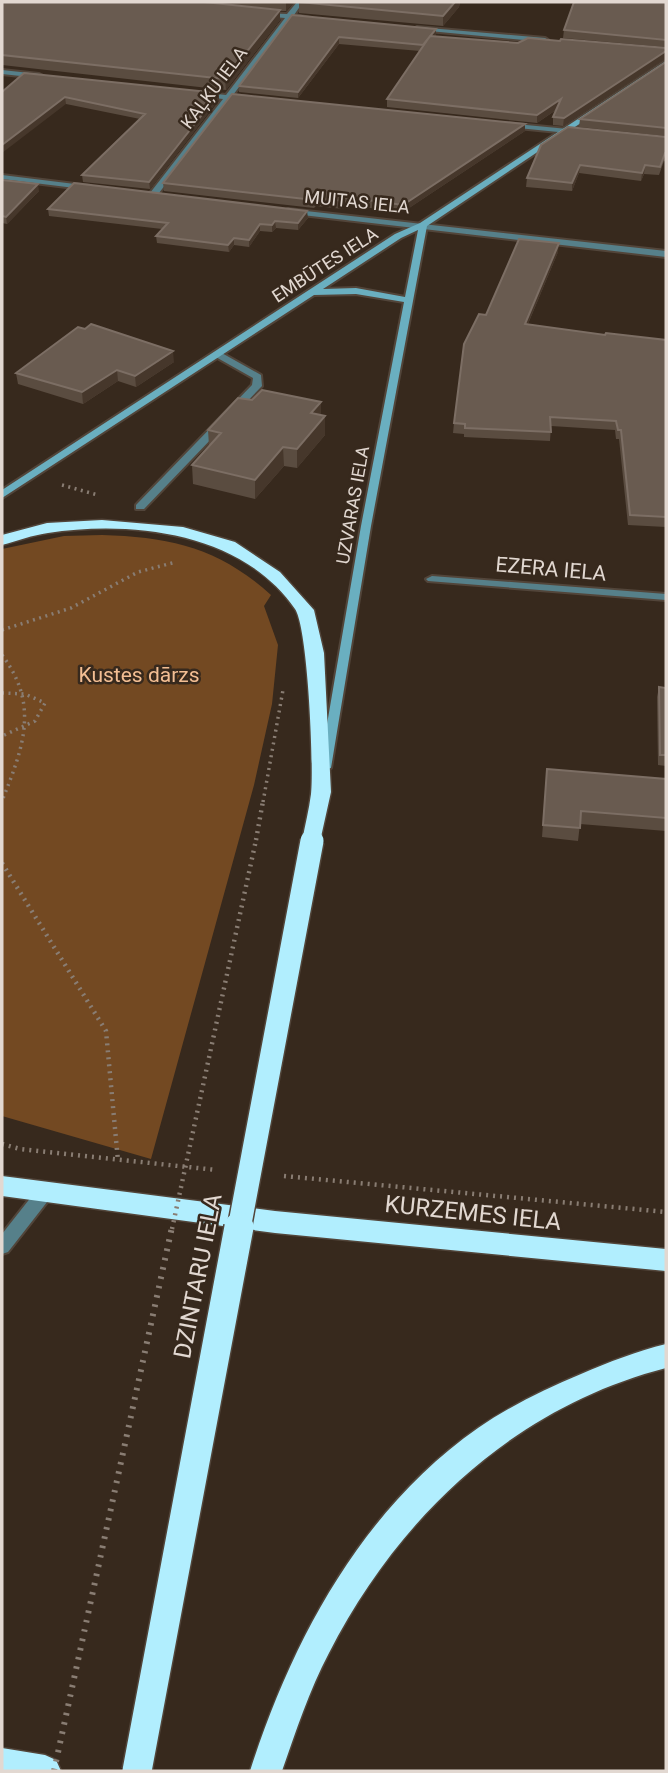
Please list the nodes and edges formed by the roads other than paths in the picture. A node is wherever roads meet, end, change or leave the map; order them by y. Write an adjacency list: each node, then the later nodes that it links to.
1 (300, 2): 3 (street, KAĻĶU IELA)
2 (248, 12): 3 (street)
3 (289, 16): 4 (street); 11 (street, KAĻĶU IELA)
4 (316, 19)
5 (412, 28): 6 (street)
6 (549, 41)
7 (666, 63): 14 (street, EMBŪTES IELA)
8 (2, 72): 9 (street)
9 (55, 78)
10 (187, 92): 11 (street)
11 (226, 97): 12 (street); 19 (street, KAĻĶU IELA)
12 (254, 99)
13 (505, 124): 14 (street)
14 (562, 130): 15 (street); 22 (street, EMBŪTES IELA)
15 (588, 133)
16 (2, 177): 17 (street)
17 (98, 188)
18 (139, 193): 19 (street)
19 (153, 195): 20 (street)
20 (167, 196)
21 (273, 209): 22 (street, MUITAS IELA)
22 (423, 225): 23 (street, MUITAS IELA); 24 (street, EMBŪTES IELA); 25 (street, UZVARAS IELA)
23 (666, 254)
24 (313, 292): 25 (street); 26 (street, EMBŪTES IELA)
25 (409, 300): 33 (street, UZVARAS IELA)
26 (217, 354): 27 (street, EMBŪTES IELA); 29 (street)
27 (7, 486): 28 (street, EMBŪTES IELA)
28 (2, 495)
29 (140, 507)
30 (2, 540): 33 (highway, DZINTARU IELA)
31 (432, 579): 32 (street, EZERA IELA)
32 (666, 597)
33 (321, 792): 41 (highway, DZINTARU IELA, bridge)
34 (2, 1186): 35 (highway, KURZEMES IELA)
35 (46, 1192): 36 (street); 37 (highway, KURZEMES IELA)
36 (2, 1247)
37 (666, 1260)
38 (666, 1356): 42 (highway)
39 (2, 1764): 40 (highway)
40 (44, 1771)
41 (137, 1771)
42 (266, 1771)

